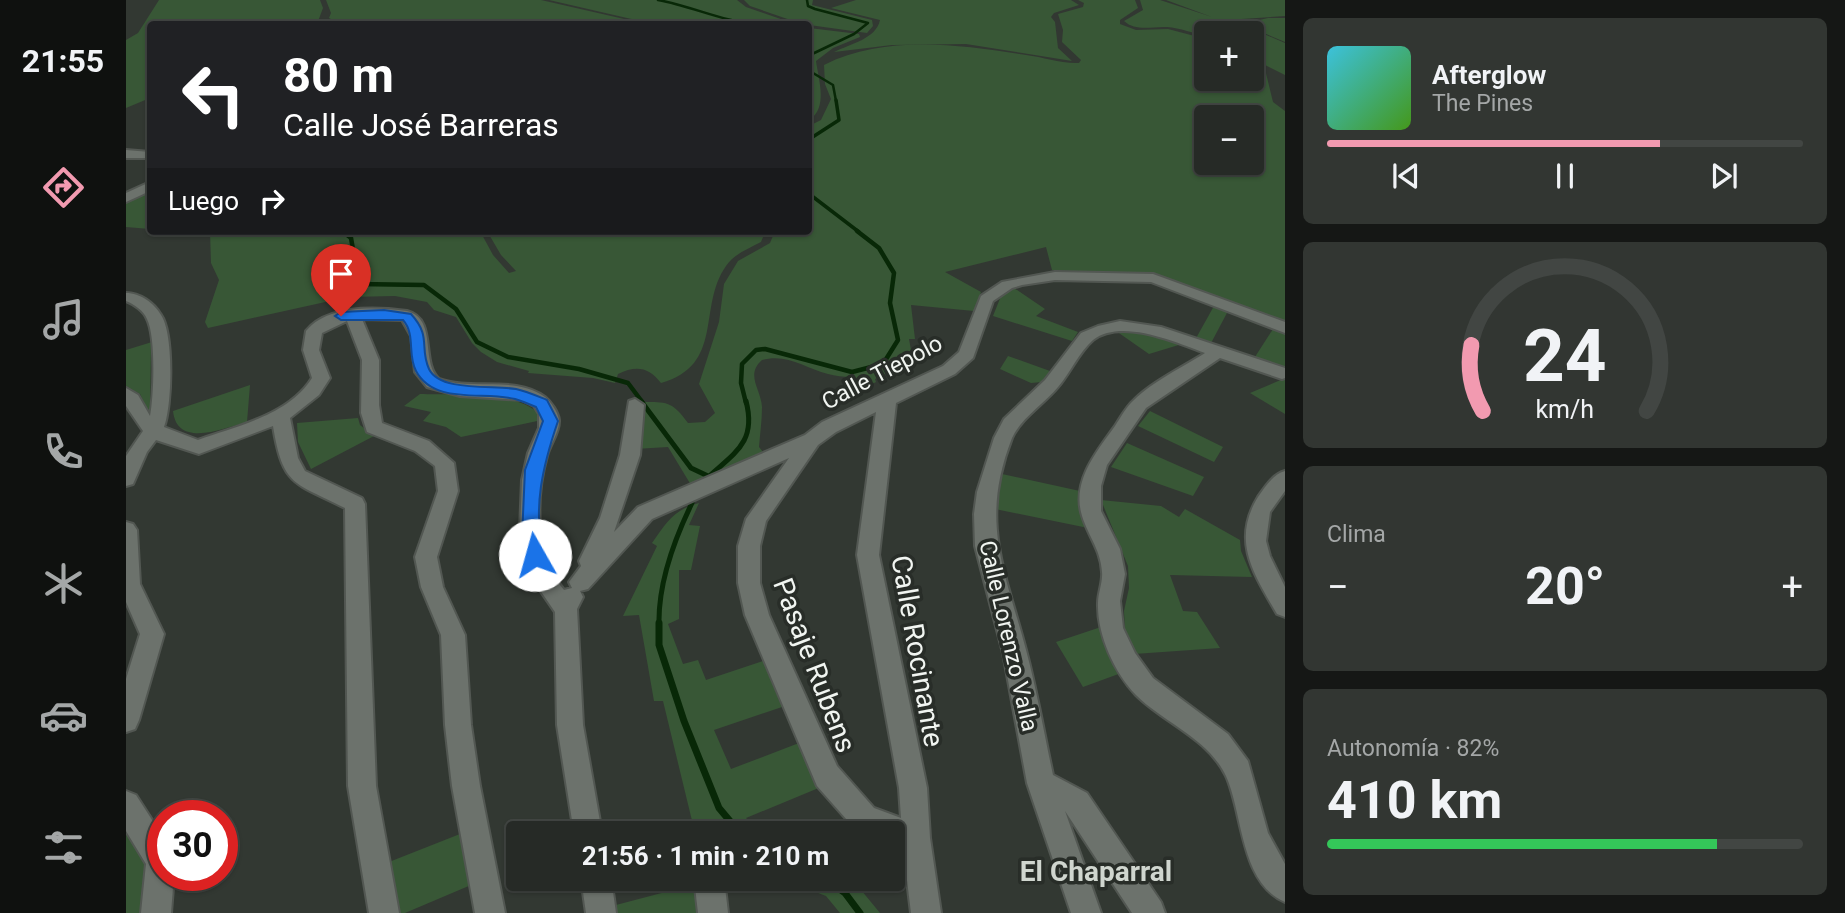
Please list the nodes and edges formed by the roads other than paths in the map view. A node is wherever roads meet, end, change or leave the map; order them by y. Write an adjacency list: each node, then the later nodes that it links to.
1 (126, 154): 2 (street)
2 (147, 156)
3 (147, 188): 4 (street)
4 (126, 198)
5 (129, 297): 14 (street)
6 (353, 315): 13 (street); 21 (street); 32 (street)
7 (1285, 328): 11 (street, Calle Tiepolo)
8 (1217, 352): 9 (street, Calle Lorenzo Valla); 23 (street, Calle Lorenzo Valla); 27 (street)
9 (1282, 373)
10 (126, 394): 14 (street)
11 (887, 399): 15 (street, Calle Tiepolo); 26 (street, Calle Rocinante)
12 (635, 405): 19 (street)
13 (281, 415): 14 (street); 31 (street)
14 (153, 430): 17 (street)
15 (811, 440): 19 (street, Calle Tiepolo); 26 (street, Pasaje Rubens)
16 (1285, 478): 20 (street)
17 (126, 480)
18 (126, 530): 22 (street)
19 (580, 582): 21 (street)
20 (1285, 607)
21 (566, 608): 25 (street)
22 (126, 720)
23 (1041, 783): 36 (street, Calle Lorenzo Valla); 37 (street)
24 (126, 805): 30 (street)
25 (586, 821)
26 (916, 838): 35 (street, Calle Rocinante)
27 (1285, 887)
28 (598, 891): 33 (street)
29 (710, 891): 34 (street)
30 (156, 913)
31 (384, 913)
32 (490, 913)
33 (601, 913)
34 (713, 913)
35 (926, 913)
36 (1086, 913)
37 (1150, 913)

